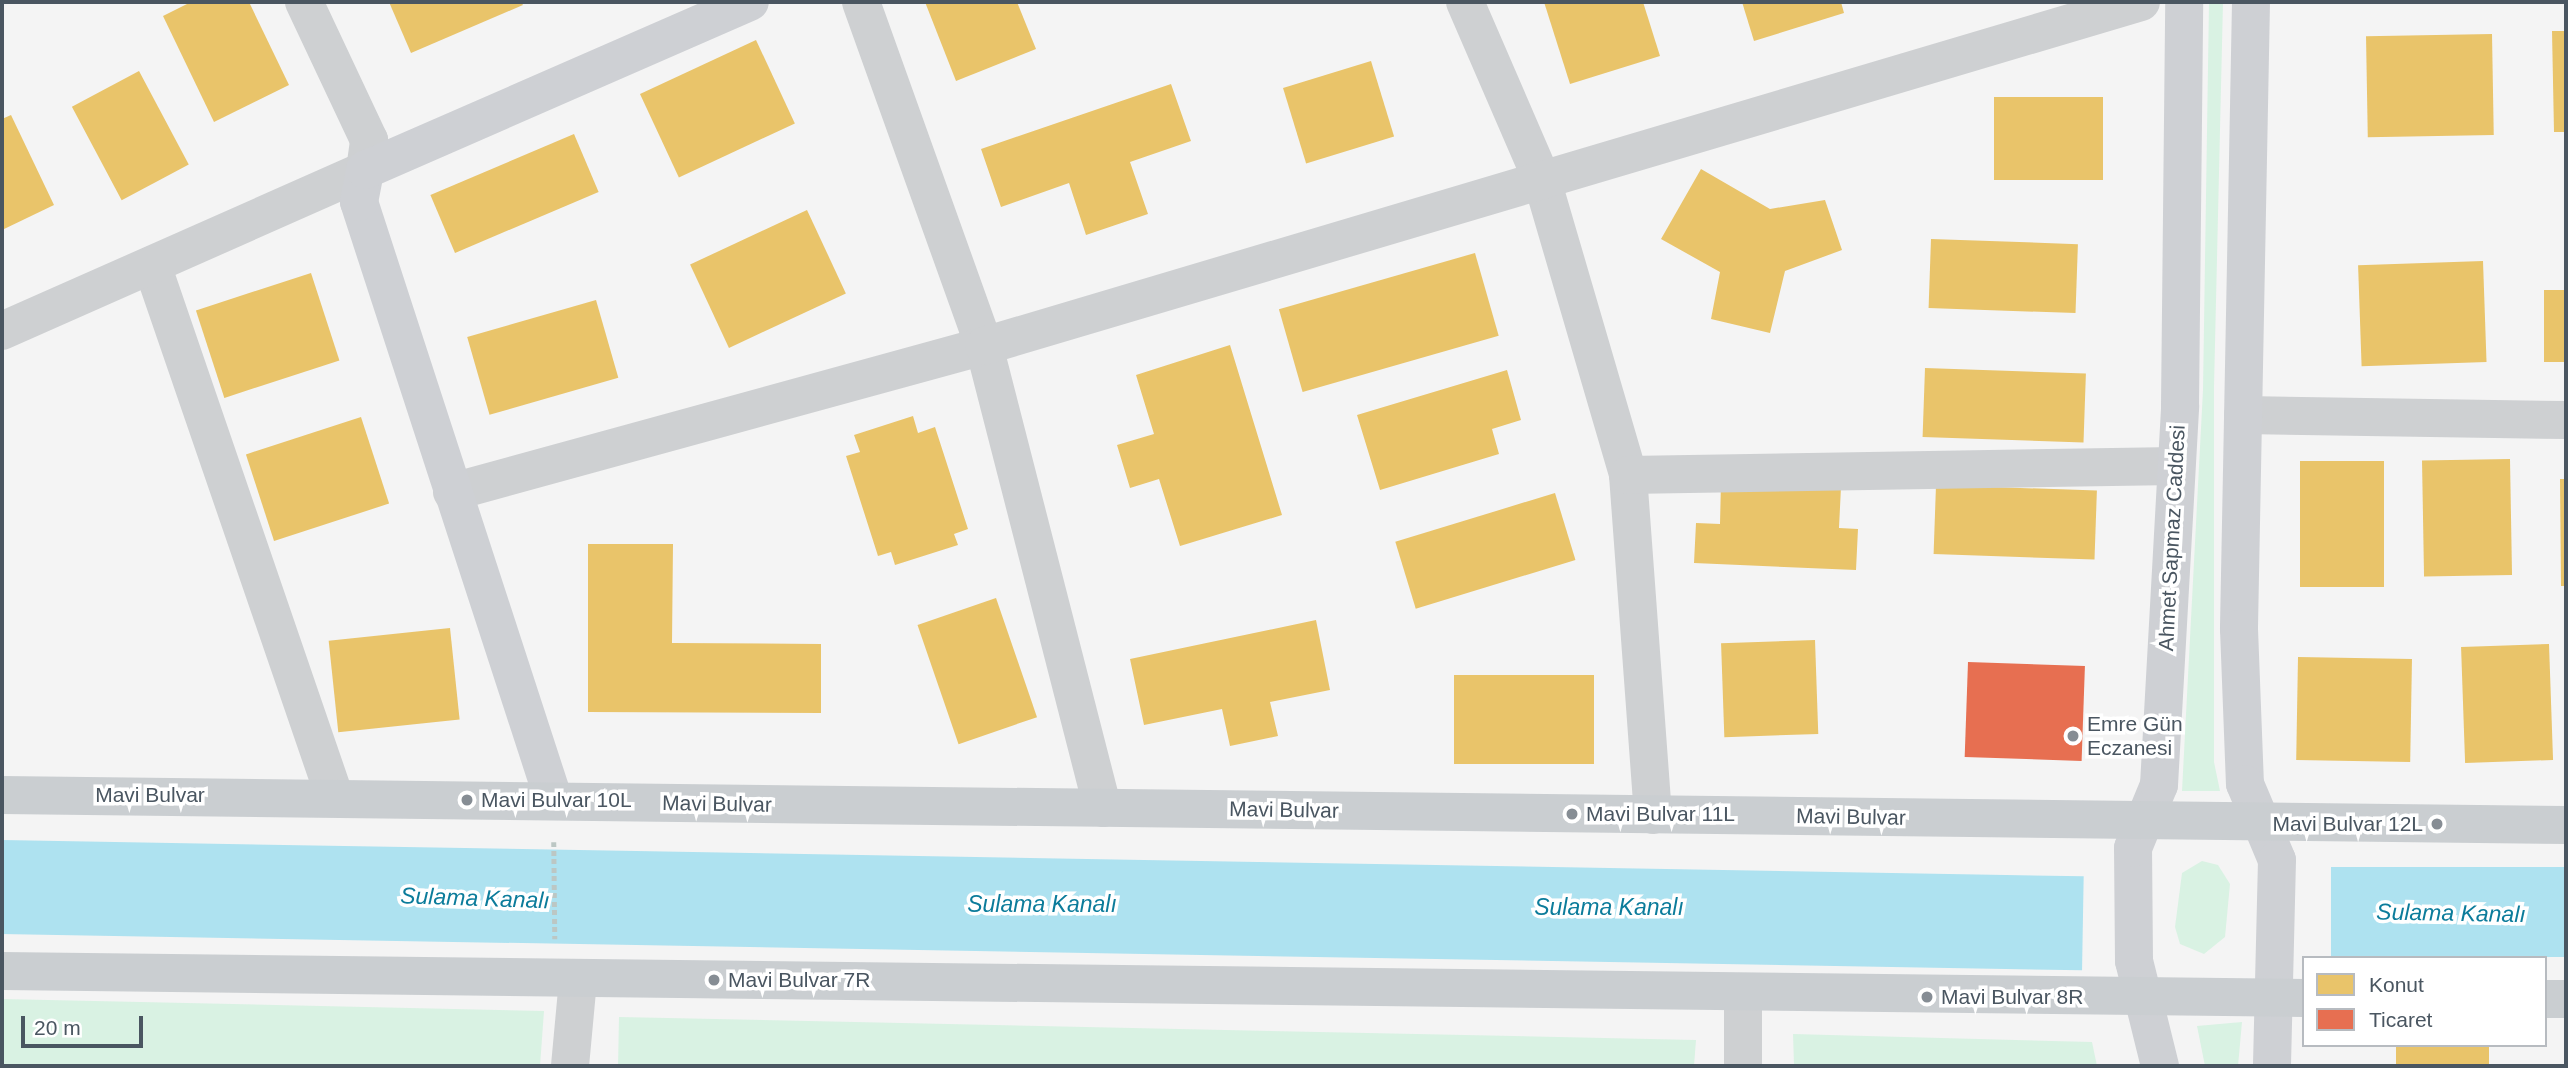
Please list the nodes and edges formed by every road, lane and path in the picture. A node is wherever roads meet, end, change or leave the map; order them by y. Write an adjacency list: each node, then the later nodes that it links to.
1 (304, 2): 8 (street)
2 (750, 2): 8 (main road)
3 (861, 2): 12 (street)
4 (1465, 2): 9 (street)
5 (2141, 2): 9 (street)
6 (2184, 2): 15 (main road, Ahmet Sapmaz Caddesi)
7 (2251, 2): 13 (main road)
8 (365, 170): 10 (street); 17 (main road)
9 (1542, 180): 12 (street); 16 (street)
10 (152, 265): 11 (street); 19 (street)
11 (2, 331)
12 (984, 346): 17 (street); 20 (street)
13 (2244, 415): 14 (street); 24 (main road)
14 (2566, 420)
15 (2176, 466): 16 (street); 23 (main road, Ahmet Sapmaz Caddesi)
16 (1628, 475): 22 (street)
17 (452, 492): 21 (main road)
18 (2, 795): 19 (main road, Mavi Bulvar)
19 (334, 795): 21 (main road, Mavi Bulvar)
20 (1103, 808): 21 (main road, Mavi Bulvar); 22 (main road, Mavi Bulvar)
21 (554, 814): 26 (path)
22 (1653, 815): 23 (main road, Mavi Bulvar)
23 (2145, 821): 24 (main road, Mavi Bulvar); 30 (main road, Ahmet Sapmaz Caddesi)
24 (2262, 822): 25 (main road, Mavi Bulvar); 29 (main road)
25 (2566, 825)
26 (566, 966): 27 (main road); 28 (main road); 33 (street)
27 (2, 971)
28 (1743, 995): 30 (main road); 34 (street)
29 (2289, 997): 30 (main road); 36 (main road)
30 (2144, 998): 35 (main road, Ahmet Sapmaz Caddesi)
31 (2547, 999): 32 (main road)
32 (2566, 999)
33 (570, 1066)
34 (1743, 1066)
35 (2160, 1066)
36 (2272, 1066)

